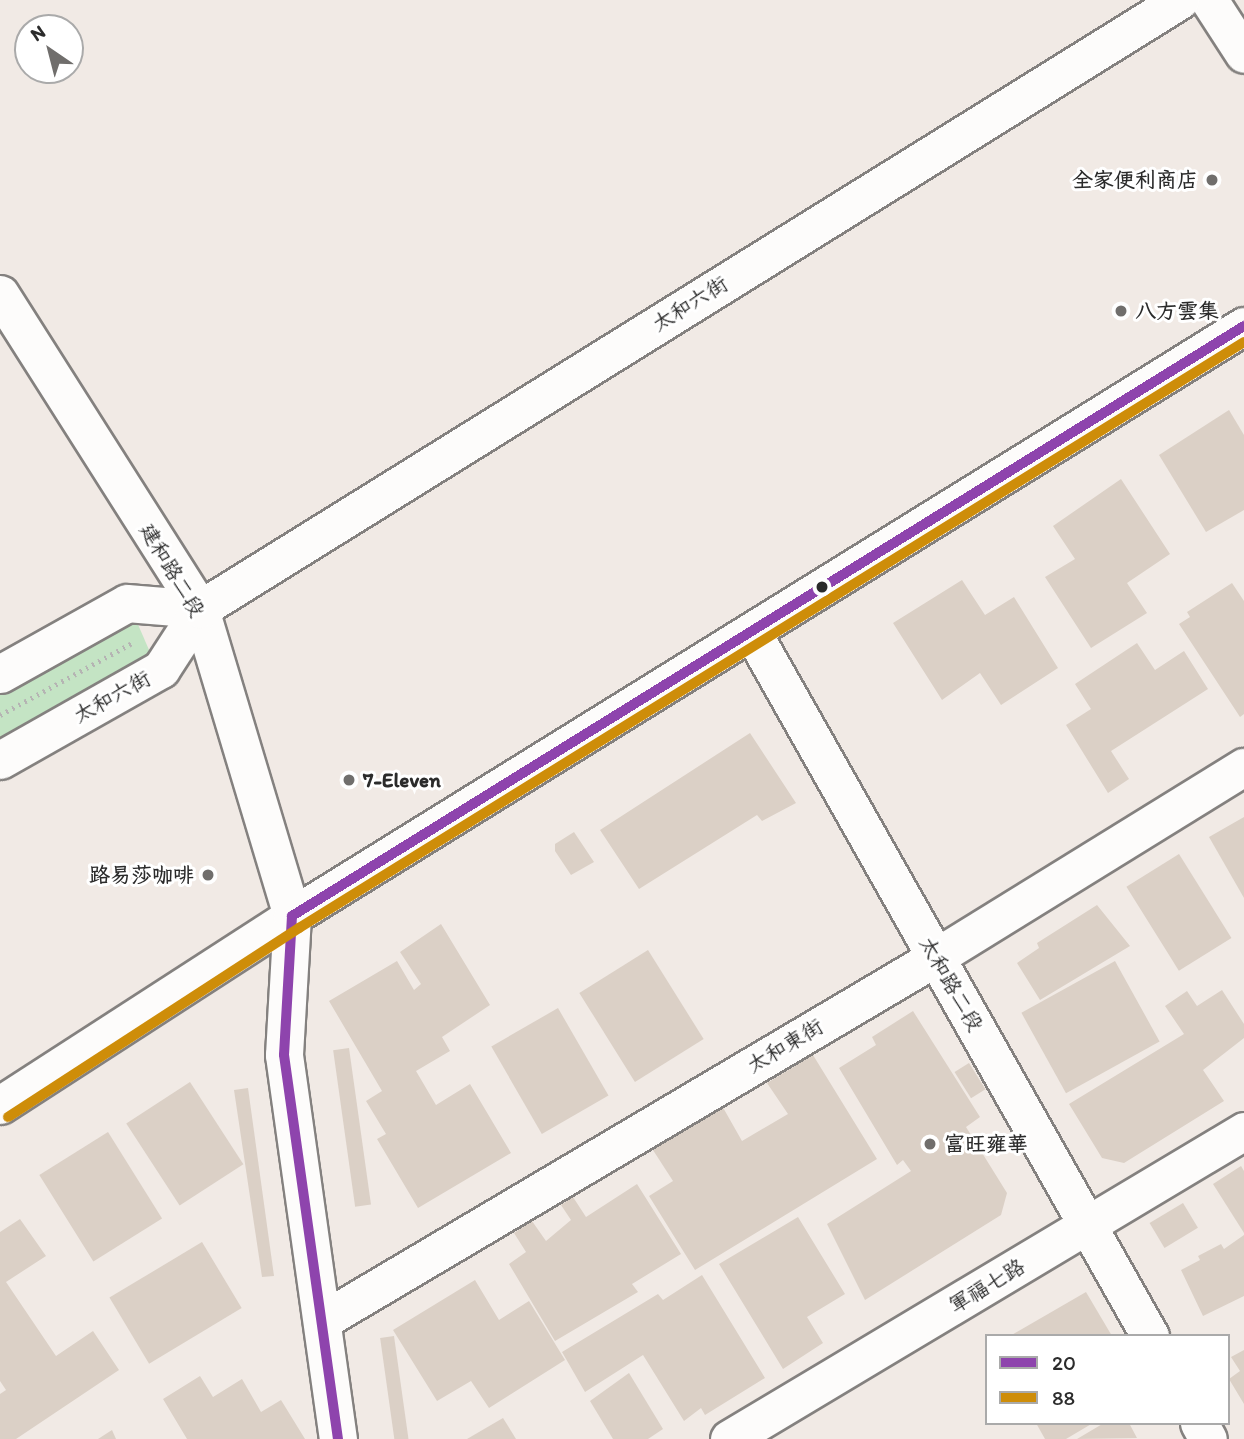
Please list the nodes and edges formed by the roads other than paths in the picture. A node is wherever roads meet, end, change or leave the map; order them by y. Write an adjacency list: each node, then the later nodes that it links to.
1 (1180, 0): 6 (street, 太和六街)
2 (1209, 0): 3 (street)
3 (1244, 54)
4 (7, 318): 6 (street, 建和路二段)
5 (1244, 326): 7 (street)
6 (200, 609): 8 (street); 9 (street, 太和六街); 11 (street, 建和路二段)
7 (752, 632): 11 (street); 12 (street, 太和路二段)
8 (0, 674)
9 (0, 760)
10 (1244, 767): 12 (street, 太和東街)
11 (292, 916): 13 (street); 16 (street, 建和路二段)
12 (936, 957): 15 (street, 太和路二段); 16 (street, 太和東街)
13 (0, 1105)
14 (1244, 1131): 15 (street, 軍福七路)
15 (1088, 1226): 17 (street, 太和路二段); 19 (street, 軍福七路)
16 (323, 1320): 18 (street, 建和路二段)
17 (1149, 1334)
18 (338, 1439)
19 (729, 1439)

